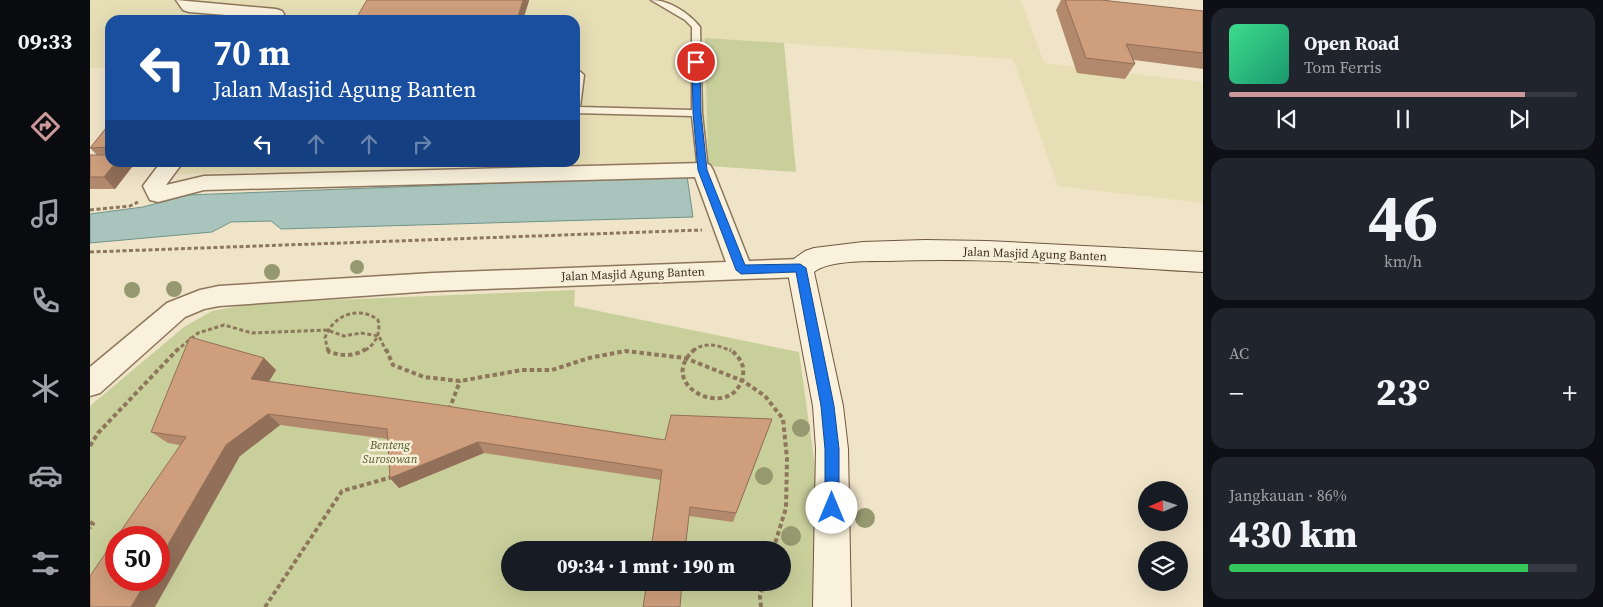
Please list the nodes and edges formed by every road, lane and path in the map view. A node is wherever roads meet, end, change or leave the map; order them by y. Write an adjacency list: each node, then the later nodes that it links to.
1 (184, 0): 4 (street)
2 (287, 0): 5 (street)
3 (655, 0): 7 (lane)
4 (256, 15)
5 (276, 15)
6 (580, 110): 7 (lane)
7 (697, 113): 11 (lane)
8 (90, 163): 9 (lane)
9 (105, 163)
10 (169, 167): 12 (street)
11 (703, 170): 12 (street); 14 (street)
12 (158, 195): 13 (path)
13 (90, 210)
14 (726, 229): 15 (path); 18 (street)
15 (90, 252)
16 (1203, 262): 17 (main road, Jalan Masjid Agung Banten)
17 (800, 268): 18 (street, Jalan Masjid Agung Banten); 34 (main road)
18 (741, 270): 24 (street, Jalan Masjid Agung Banten)
19 (327, 330): 20 (path); 20 (path); 20 (path); 26 (path)
20 (379, 336): 23 (path)
21 (685, 358): 22 (path); 22 (path); 22 (path); 23 (path)
22 (743, 381): 30 (path)
23 (460, 382): 25 (path)
24 (90, 384)
25 (446, 416)
26 (90, 446)
27 (398, 476): 32 (path)
28 (90, 522): 29 (path)
29 (90, 528)
30 (776, 541)
31 (761, 591): 33 (path)
32 (264, 607)
33 (761, 607)
34 (832, 607)

